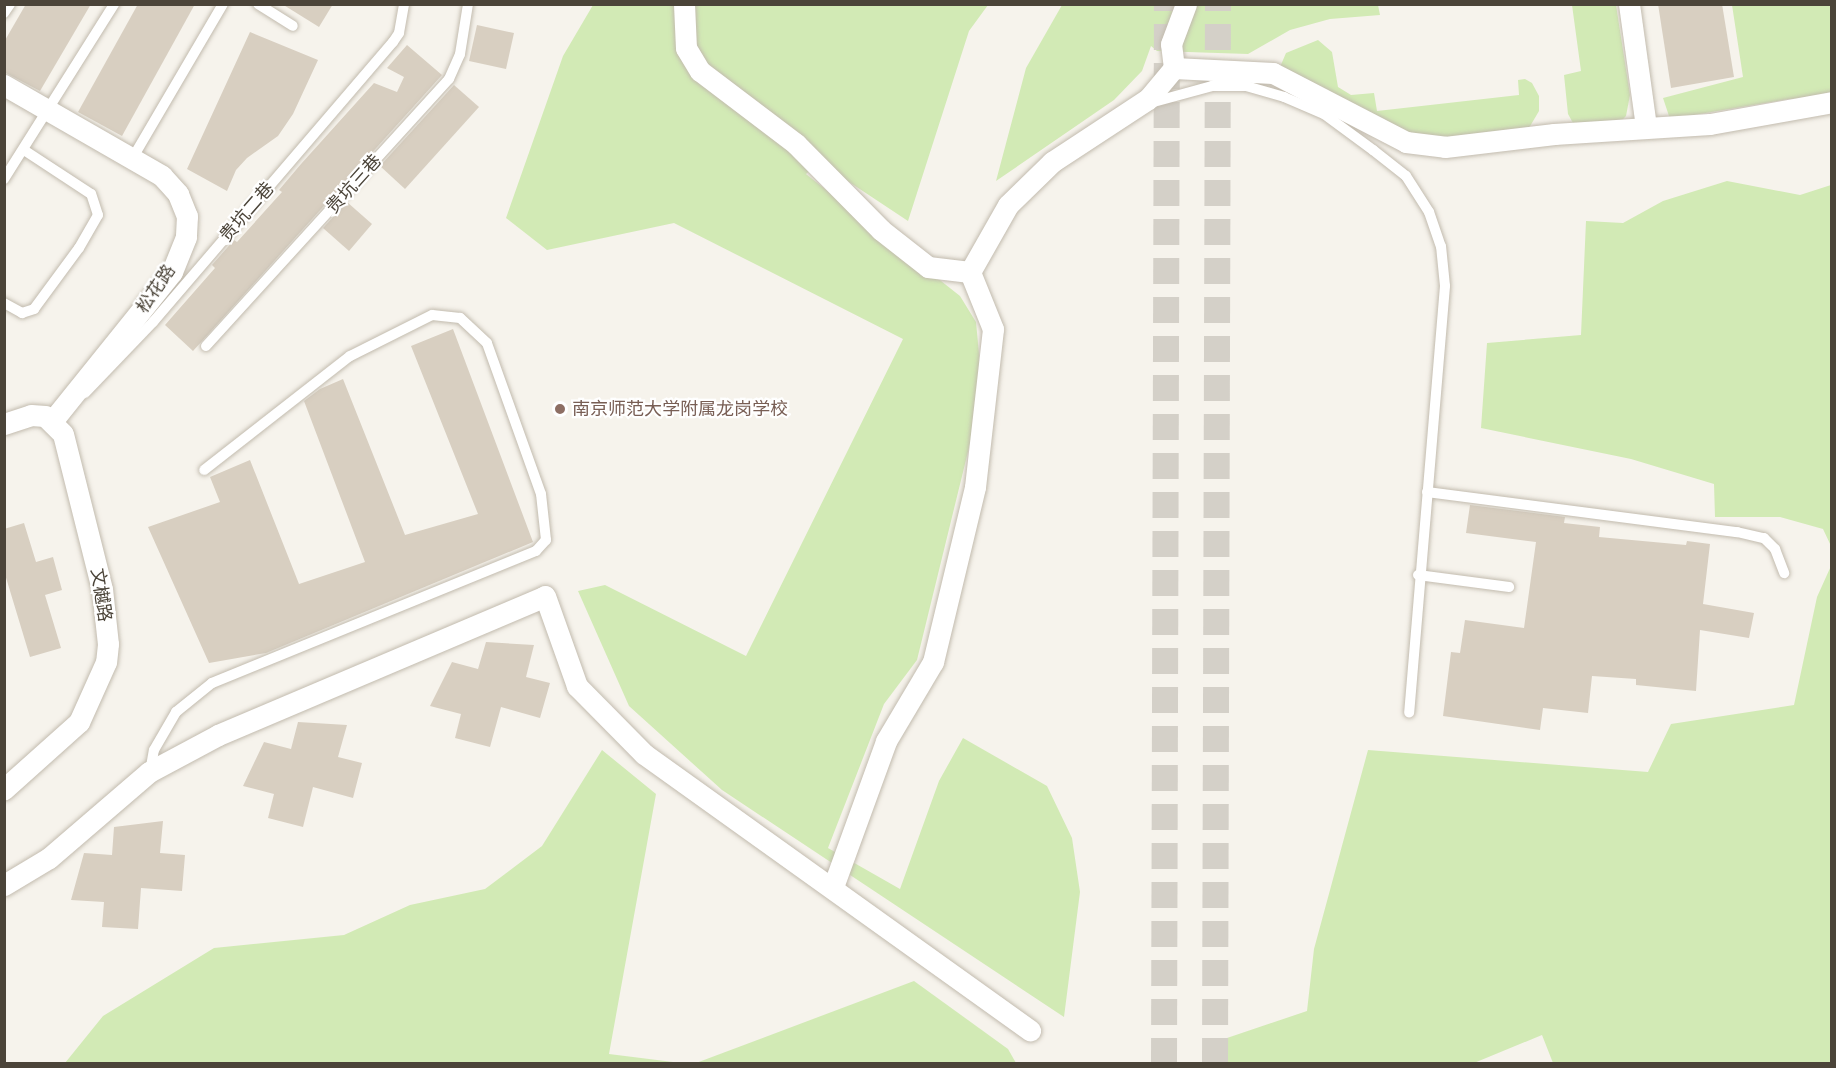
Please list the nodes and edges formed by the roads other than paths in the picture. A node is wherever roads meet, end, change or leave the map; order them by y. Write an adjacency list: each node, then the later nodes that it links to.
1 (10, 4): 10 (lane)
2 (114, 4): 16 (lane)
3 (223, 4): 19 (lane)
4 (258, 4): 11 (lane)
5 (404, 4): 24 (lane, 贵坑二巷)
6 (468, 4): 23 (lane, 贵坑三巷)
7 (684, 4): 21 (street)
8 (1186, 4): 12 (street)
9 (1629, 4): 17 (street)
10 (4, 13)
11 (292, 26)
12 (1174, 68): 15 (street); 17 (street)
13 (4, 85): 16 (street, 松花路)
14 (1832, 102): 17 (street)
15 (1135, 108): 21 (street); 28 (lane)
16 (49, 111): 18 (lane); 19 (street, 松花路)
17 (1646, 126)
18 (24, 150): 20 (lane); 22 (lane)
19 (132, 159): 24 (street, 松花路)
20 (4, 179)
21 (970, 272): 36 (street)
22 (4, 303)
23 (206, 346)
24 (67, 403): 25 (street, 松花路)
25 (53, 420): 26 (street); 34 (street, 文樾路)
26 (4, 424)
27 (204, 470): 33 (lane)
28 (1427, 492): 29 (lane); 30 (lane)
29 (1784, 573)
30 (1418, 575): 31 (lane); 32 (lane)
31 (1509, 587)
32 (1409, 712)
33 (149, 772): 35 (street); 36 (street)
34 (4, 789)
35 (4, 885)
36 (833, 887): 37 (street)
37 (1030, 1030)

